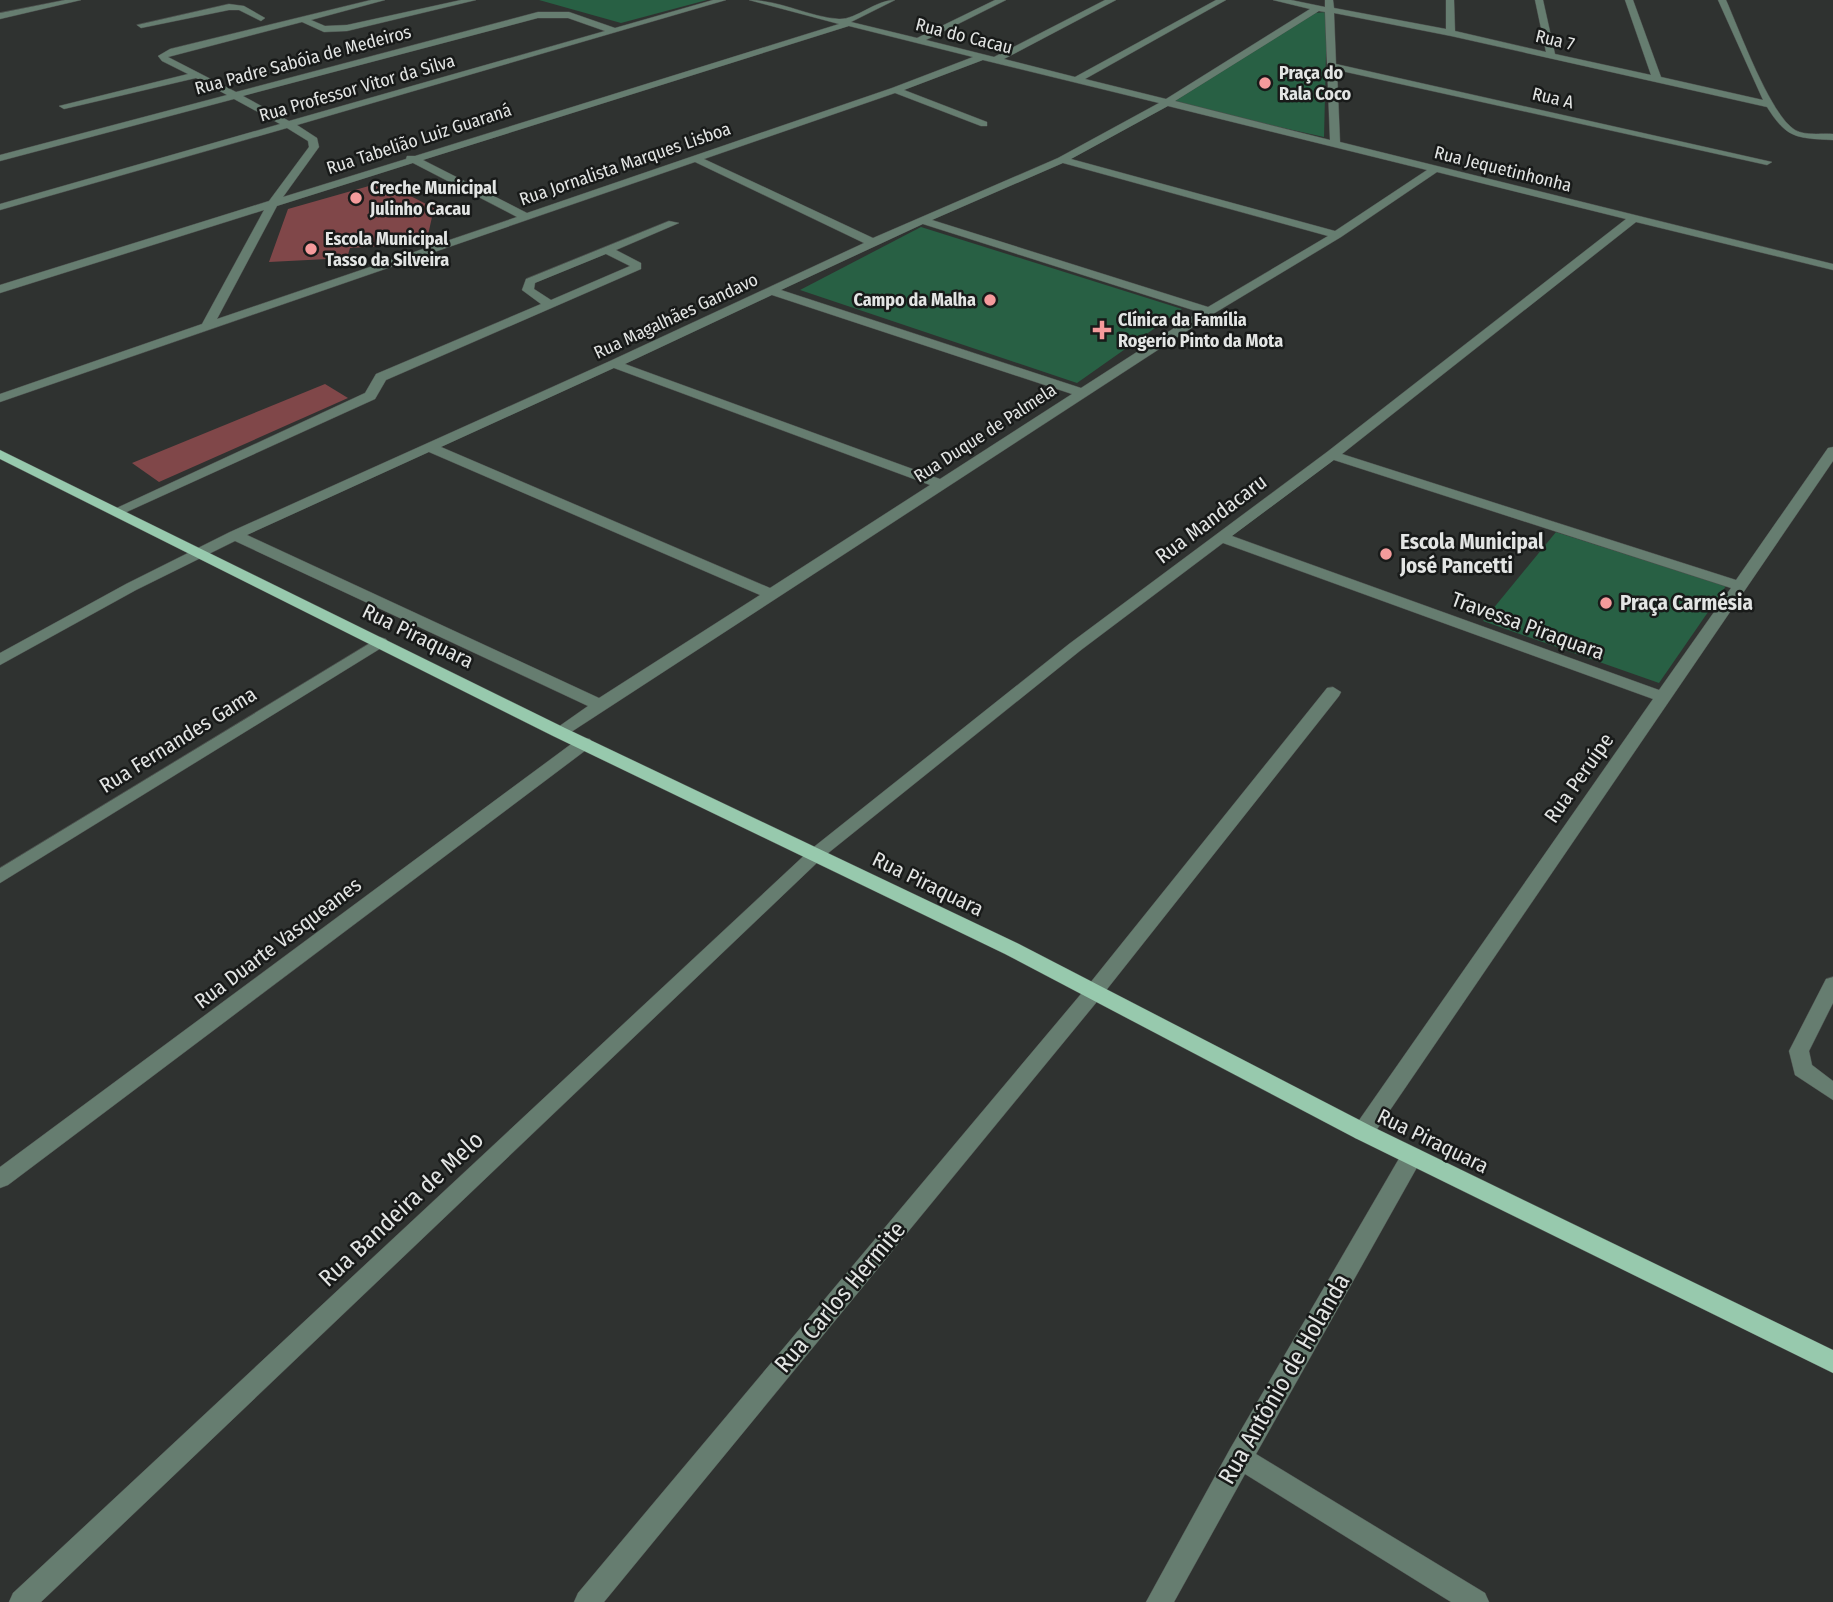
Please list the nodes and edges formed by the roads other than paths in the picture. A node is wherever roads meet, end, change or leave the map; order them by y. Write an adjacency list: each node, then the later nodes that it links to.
1 (77, 0): 19 (street)
2 (338, 0): 20 (street)
3 (381, 0): 21 (street)
4 (472, 0): 21 (street)
5 (722, 0): 25 (street, Rua Professor Vitor da Silva)
6 (753, 0): 16 (street, Rua do Cacau)
7 (891, 0): 22 (street)
8 (1002, 0): 27 (street)
9 (1112, 0): 30 (street)
10 (1222, 0): 34 (street)
11 (1277, 0): 18 (street, Rua 7)
12 (1450, 0): 26 (street)
13 (1539, 0): 28 (street)
14 (1629, 0): 33 (street)
15 (1722, 0): 38 (street)
16 (774, 2): 22 (street, Rua do Cacau)
17 (1330, 5): 18 (street, Rua 7); 26 (street, Rua 7); 31 (street)
18 (1317, 8): 37 (street, Rua Magalhães Gandavo)
19 (0, 16)
20 (261, 18): 23 (street); 24 (street)
21 (303, 19): 24 (street)
22 (846, 23): 27 (street, Rua do Cacau); 45 (street, Rua Tabelião Luiz Guaraná)
23 (141, 25)
24 (276, 26): 32 (street)
25 (615, 31): 36 (street, Rua Padre Sabóia de Medeiros); 40 (street, Rua Professor Vitor da Silva)
26 (1451, 33): 28 (street, Rua 7)
27 (919, 40): 29 (street, Rua do Cacau)
28 (1551, 55): 33 (street, Rua 7)
29 (982, 57): 30 (street, Rua do Cacau); 35 (street, Rua Jornalista Marques Lisboa)
30 (995, 60): 34 (street, Rua do Cacau)
31 (1333, 66): 43 (street); 48 (street, Rua A)
32 (197, 75): 36 (street); 39 (street)
33 (1657, 79): 38 (street, Rua 7)
34 (1075, 81): 37 (street, Rua do Cacau)
35 (895, 90): 41 (street); 46 (street, Rua Jornalista Marques Lisboa)
36 (234, 94): 40 (street); 44 (street, Rua Padre Sabóia de Medeiros)
37 (1166, 103): 43 (street, Rua Jequetinhonha); 47 (street, Rua Magalhães Gandavo)
38 (1771, 105): 42 (street)
39 (64, 106)
40 (288, 124): 50 (street); 51 (street, Rua Professor Vitor da Silva)
41 (984, 124)
42 (1833, 137)
43 (1335, 145): 49 (street, Rua Jequetinhonha)
44 (0, 158)
45 (411, 158): 50 (street, Rua Tabelião Luiz Guaraná); 52 (street)
46 (696, 159): 52 (street, Rua Jornalista Marques Lisboa); 57 (street)
47 (1062, 160): 54 (street, Rua Magalhães Gandavo); 56 (street)
48 (1767, 162)
49 (1433, 170): 53 (street, Rua Jequetinhonha); 56 (street, Rua Duque de Palmela)
50 (273, 204): 60 (street, Rua Tabelião Luiz Guaraná); 64 (street)
51 (0, 207)
52 (524, 216): 64 (street, Rua Jornalista Marques Lisboa)
53 (1633, 219): 59 (street, Rua Jequetinhonha); 71 (street, Rua Mandacaru)
54 (922, 220): 57 (street, Rua Magalhães Gandavo); 63 (street)
55 (673, 223): 58 (street)
56 (1337, 234): 63 (street, Rua Duque de Palmela)
57 (874, 243): 61 (street, Rua Magalhães Gandavo)
58 (607, 250): 62 (street); 62 (street)
59 (1833, 267)
60 (0, 289)
61 (772, 291): 65 (street, Rua Magalhães Gandavo); 66 (street)
62 (551, 305): 73 (street)
63 (1209, 311): 66 (street, Rua Duque de Palmela)
64 (208, 325): 67 (street, Rua Jornalista Marques Lisboa)
65 (614, 364): 68 (street, Rua Magalhães Gandavo); 72 (street)
66 (1083, 393): 72 (street, Rua Duque de Palmela)
67 (0, 398)
68 (432, 448): 74 (street, Rua Magalhães Gandavo); 78 (street)
69 (1833, 451): 77 (street, Rua Peruípe)
70 (0, 454): 73 (main road, Rua Piraquara)
71 (1332, 454): 75 (street, Rua Mandacaru); 77 (street)
72 (942, 485): 78 (street, Rua Duque de Palmela)
73 (115, 512): 76 (main road, Rua Piraquara)
74 (235, 535): 76 (street, Rua Magalhães Gandavo); 83 (street)
75 (1220, 537): 82 (street, Travessa Piraquara); 86 (street, Rua Mandacaru)
76 (197, 553): 79 (main road, Rua Piraquara); 80 (street, Rua Magalhães Gandavo)
77 (1740, 586): 82 (street, Rua Peruípe)
78 (770, 594): 83 (street, Rua Duque de Palmela)
79 (380, 642): 84 (main road, Rua Piraquara); 87 (street, Rua Fernandes Gama)
80 (0, 660)
81 (1333, 691): 89 (street, Rua Carlos Hermite)
82 (1662, 697): 91 (street, Rua Peruípe)
83 (600, 705): 84 (street, Rua Duque de Palmela)
84 (559, 732): 85 (main road, Rua Piraquara)
85 (584, 743): 86 (main road, Rua Piraquara); 93 (street, Rua Duarte Vasqueanes)
86 (816, 854): 89 (main road, Rua Piraquara); 96 (street, Rua Bandeira de Melo)
87 (0, 877)
88 (1833, 984): 90 (street)
89 (1093, 993): 91 (main road, Rua Piraquara); 97 (street, Rua Carlos Hermite)
90 (1833, 1092)
91 (1363, 1132): 92 (main road, Rua Piraquara)
92 (1412, 1156): 94 (main road, Rua Piraquara); 95 (street, Rua Antônio de Holanda)
93 (0, 1179)
94 (1833, 1362)
95 (1239, 1457): 98 (street, Rua Antônio de Holanda); 99 (street)
96 (22, 1602)
97 (587, 1602)
98 (1159, 1602)
99 (1476, 1602)

